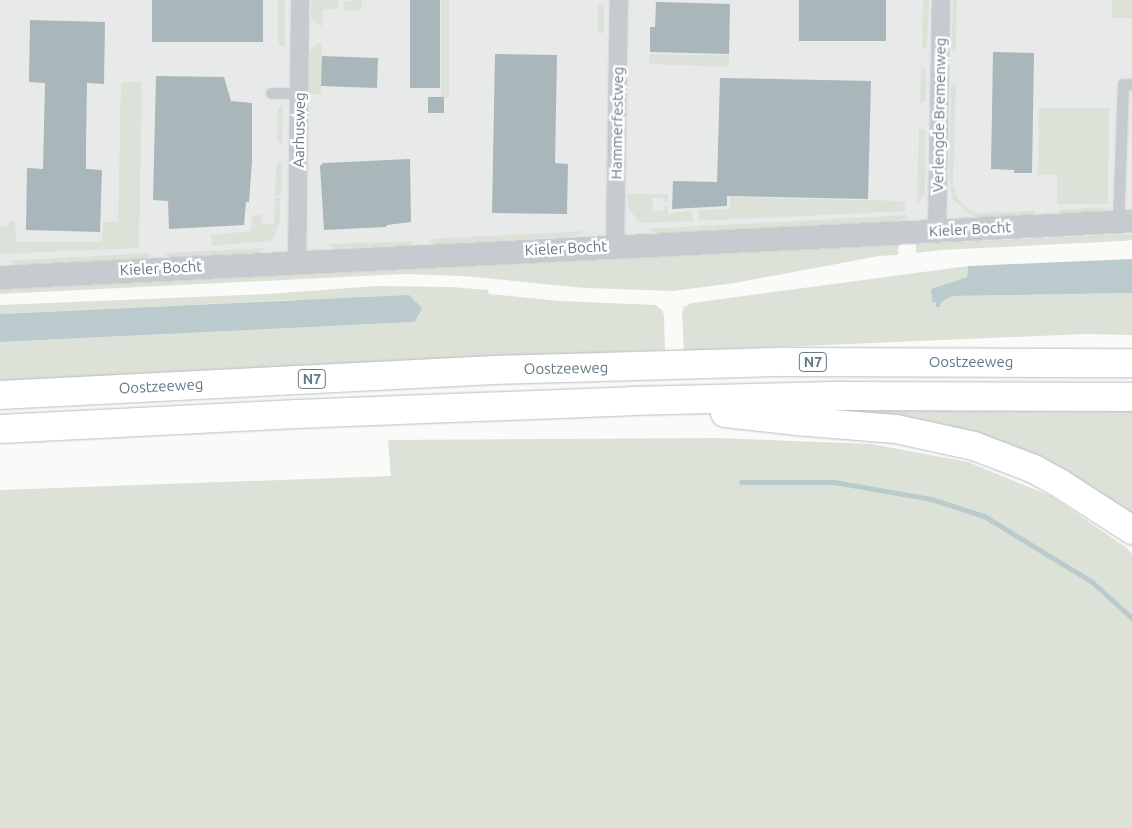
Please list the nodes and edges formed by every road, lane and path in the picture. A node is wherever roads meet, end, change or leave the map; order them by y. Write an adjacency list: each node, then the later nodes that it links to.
1 (300, 0): 6 (street, Aarhusweg)
2 (619, 0): 9 (street, Hammerfestweg)
3 (941, 0): 8 (street, Verlengde Bremenweg)
4 (1132, 84): 7 (lane)
5 (271, 93): 6 (lane)
6 (299, 93): 10 (street, Aarhusweg)
7 (1125, 222): 8 (street, Kieler Bocht)
8 (937, 230): 9 (street, Kieler Bocht)
9 (615, 245): 10 (street, Kieler Bocht)
10 (297, 261): 11 (street, Kieler Bocht)
11 (0, 277)
12 (1132, 363): 13 (highway, Oostzeeweg / N7)
13 (0, 395)
14 (1132, 397): 15 (highway, N7)
15 (632, 401): 16 (highway, N7); 17 (highway, N7)
16 (0, 429)
17 (1132, 530)

